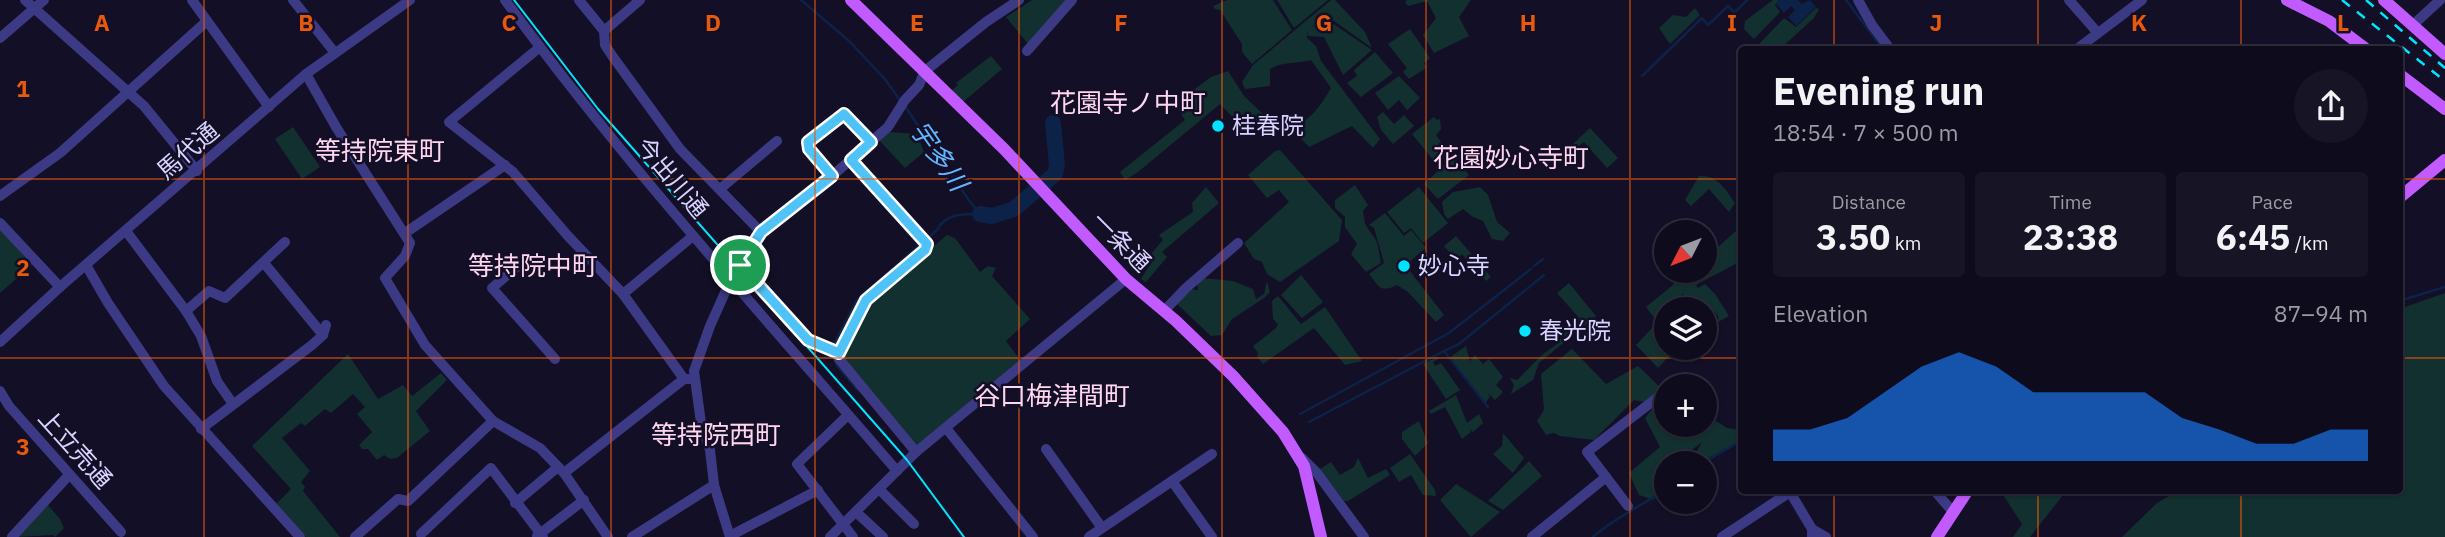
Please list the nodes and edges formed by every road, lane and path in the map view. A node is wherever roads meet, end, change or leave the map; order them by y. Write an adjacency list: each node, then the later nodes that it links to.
1 (25, 0): 18 (street)
2 (44, 0): 18 (street)
3 (192, 0): 19 (street)
4 (293, 0): 29 (street)
5 (410, 0): 29 (street, 馬代通)
6 (505, 0): 27 (street, 今出川通)
7 (579, 0): 21 (street)
8 (640, 0): 21 (street)
9 (851, 0): 31 (main road, 一条通)
10 (1019, 0): 31 (street)
11 (1072, 0): 28 (street)
12 (1858, 0): 24 (street)
13 (2069, 0): 22 (street)
14 (2142, 0): 22 (street)
15 (2287, 0): 26 (main road)
16 (2384, 0): 20 (main road)
17 (2440, 0): 20 (street)
18 (35, 9): 23 (street); 34 (street)
19 (207, 21): 34 (street); 35 (street)
20 (2413, 25): 30 (main road)
21 (604, 31): 44 (street)
22 (2097, 32): 25 (street)
23 (0, 38)
24 (1888, 46)
25 (2081, 46)
26 (2362, 46)
27 (540, 47): 41 (street); 51 (street, 今出川通)
28 (1027, 51)
29 (335, 53): 32 (street, 馬代通)
30 (2445, 54)
31 (925, 71): 38 (street); 59 (main road, 一条通)
32 (306, 74): 35 (street, 馬代通); 50 (street)
33 (2403, 77): 36 (main road)
34 (128, 93): 42 (street); 45 (street)
35 (269, 107): 42 (street, 馬代通)
36 (2445, 109)
37 (777, 141): 44 (street)
38 (871, 142): 39 (street); 43 (street)
39 (851, 160): 43 (street); 65 (street)
40 (2445, 160): 46 (main road)
41 (505, 164): 50 (street); 61 (street)
42 (197, 171): 48 (street, 馬代通)
43 (832, 176): 49 (street)
44 (720, 189): 49 (street)
45 (0, 195)
46 (2403, 195)
47 (0, 223): 60 (street)
48 (126, 231): 56 (street, 馬代通); 62 (street)
49 (761, 232): 57 (street)
50 (405, 233): 72 (street)
51 (693, 236): 58 (street, 今出川通); 61 (street)
52 (285, 242): 55 (street)
53 (1238, 243): 63 (street)
54 (525, 260): 66 (street)
55 (264, 263): 62 (street); 70 (street)
56 (86, 265): 60 (street, 馬代通); 74 (street)
57 (740, 265): 58 (street); 65 (street)
58 (731, 279): 67 (street); 71 (street, 今出川通)
59 (1126, 279): 63 (main road, 一条通); 73 (street)
60 (60, 287): 64 (street, 馬代通)
61 (623, 294): 67 (street)
62 (186, 311): 70 (street)
63 (1164, 311): 78 (main road, 一条通)
64 (0, 342)
65 (834, 350): 76 (street)
66 (555, 359)
67 (689, 379): 79 (street); 84 (street)
68 (0, 391): 81 (street, 上立売通)
69 (1654, 400): 82 (street)
70 (233, 404): 74 (street)
71 (848, 415): 80 (street, 今出川通); 86 (street)
72 (493, 421): 79 (street); 106 (street)
73 (946, 428): 76 (street); 112 (street)
74 (201, 429): 105 (street)
75 (1046, 449): 98 (street)
76 (916, 452): 80 (street)
77 (1212, 454): 83 (street)
78 (1298, 455): 115 (main road, 一条通); 116 (street)
79 (561, 470): 91 (street); 92 (street)
80 (897, 471): 85 (street)
81 (69, 475): 99 (street, 上立売通); 104 (street)
82 (1606, 477): 93 (street); 117 (street)
83 (1172, 481): 98 (street); 114 (street)
84 (714, 485): 103 (street); 108 (street)
85 (879, 489): 94 (street); 97 (street)
86 (818, 490): 96 (street); 103 (street)
87 (1787, 494): 118 (street)
88 (1793, 494): 100 (street)
89 (1938, 494): 95 (street)
90 (1965, 494): 95 (main road)
91 (584, 500): 102 (street); 107 (street)
92 (515, 503): 101 (street); 102 (street)
93 (1628, 506)
94 (856, 512): 96 (street); 111 (street)
95 (1954, 512): 120 (main road)
96 (843, 524): 109 (street); 110 (street)
97 (914, 524)
98 (1102, 528): 113 (street)
99 (121, 532)
100 (1812, 533): 119 (street)
101 (421, 534)
102 (540, 536)
103 (730, 536)
104 (12, 537)
105 (300, 537)
106 (355, 537)
107 (607, 537)
108 (632, 537)
109 (830, 537)
110 (853, 537)
111 (883, 537)
112 (1033, 537)
113 (1089, 537)
114 (1212, 537)
115 (1321, 537)
116 (1364, 537)
117 (1532, 537)
118 (1721, 537)
119 (1826, 537)
120 (1937, 537)

